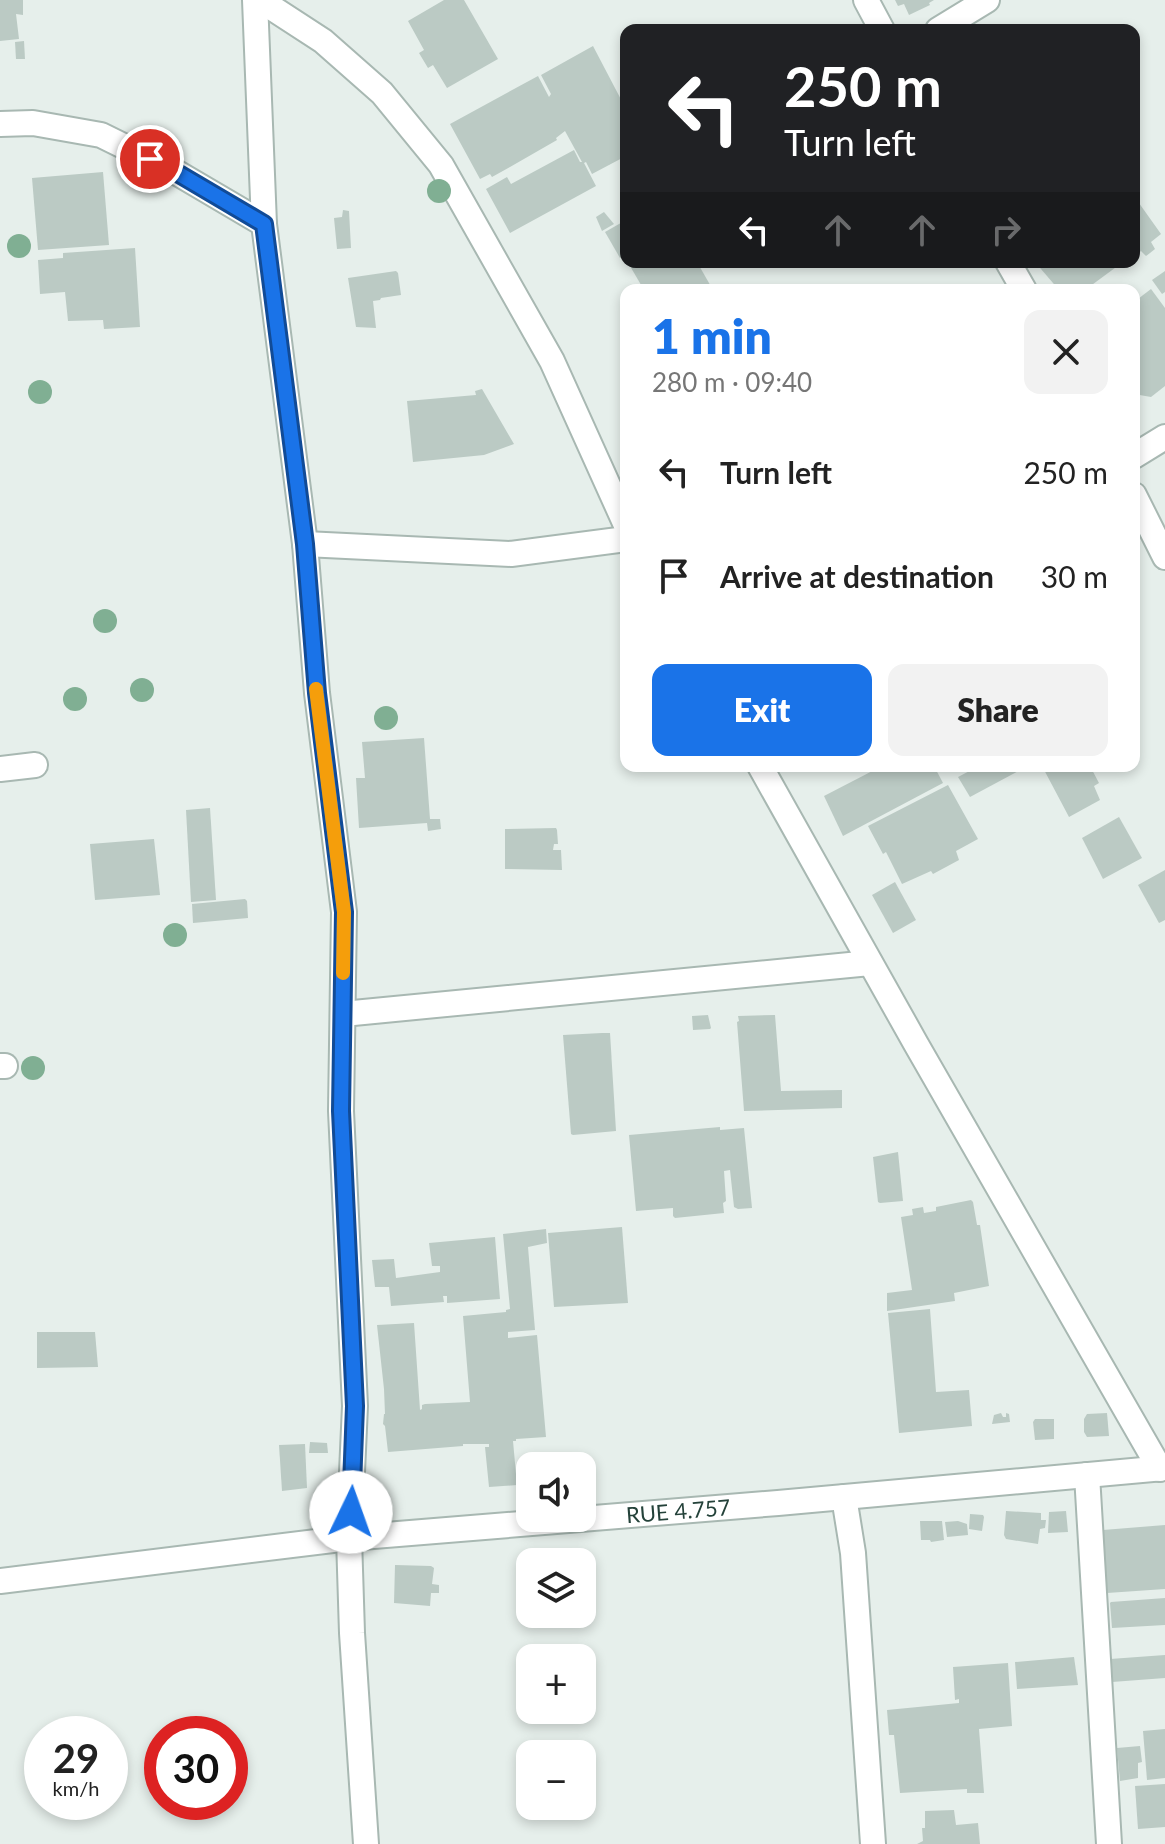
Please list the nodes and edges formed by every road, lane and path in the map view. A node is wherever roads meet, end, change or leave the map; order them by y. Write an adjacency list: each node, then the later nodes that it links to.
1 (258, 0): 7 (street); 11 (street)
2 (866, 0): 4 (street)
3 (987, 0): 5 (street)
4 (879, 24)
5 (948, 24)
6 (0, 124): 7 (street)
7 (264, 224): 13 (street)
8 (1165, 437): 9 (street)
9 (1140, 452)
10 (1140, 507): 14 (street)
11 (620, 512)
12 (620, 540): 13 (street)
13 (305, 544): 19 (street)
14 (1165, 557)
15 (35, 765): 16 (street)
16 (0, 769)
17 (763, 772): 18 (street)
18 (870, 963): 19 (street); 20 (street)
19 (343, 1014): 23 (street)
20 (1162, 1468): 21 (street, RUE 4.757)
21 (1087, 1475): 22 (street, RUE 4.757); 27 (street)
22 (844, 1497): 23 (street, RUE 4.757); 26 (street)
23 (349, 1538): 24 (street, RUE 4.757); 25 (street)
24 (0, 1581)
25 (366, 1844)
26 (873, 1844)
27 (1109, 1844)

